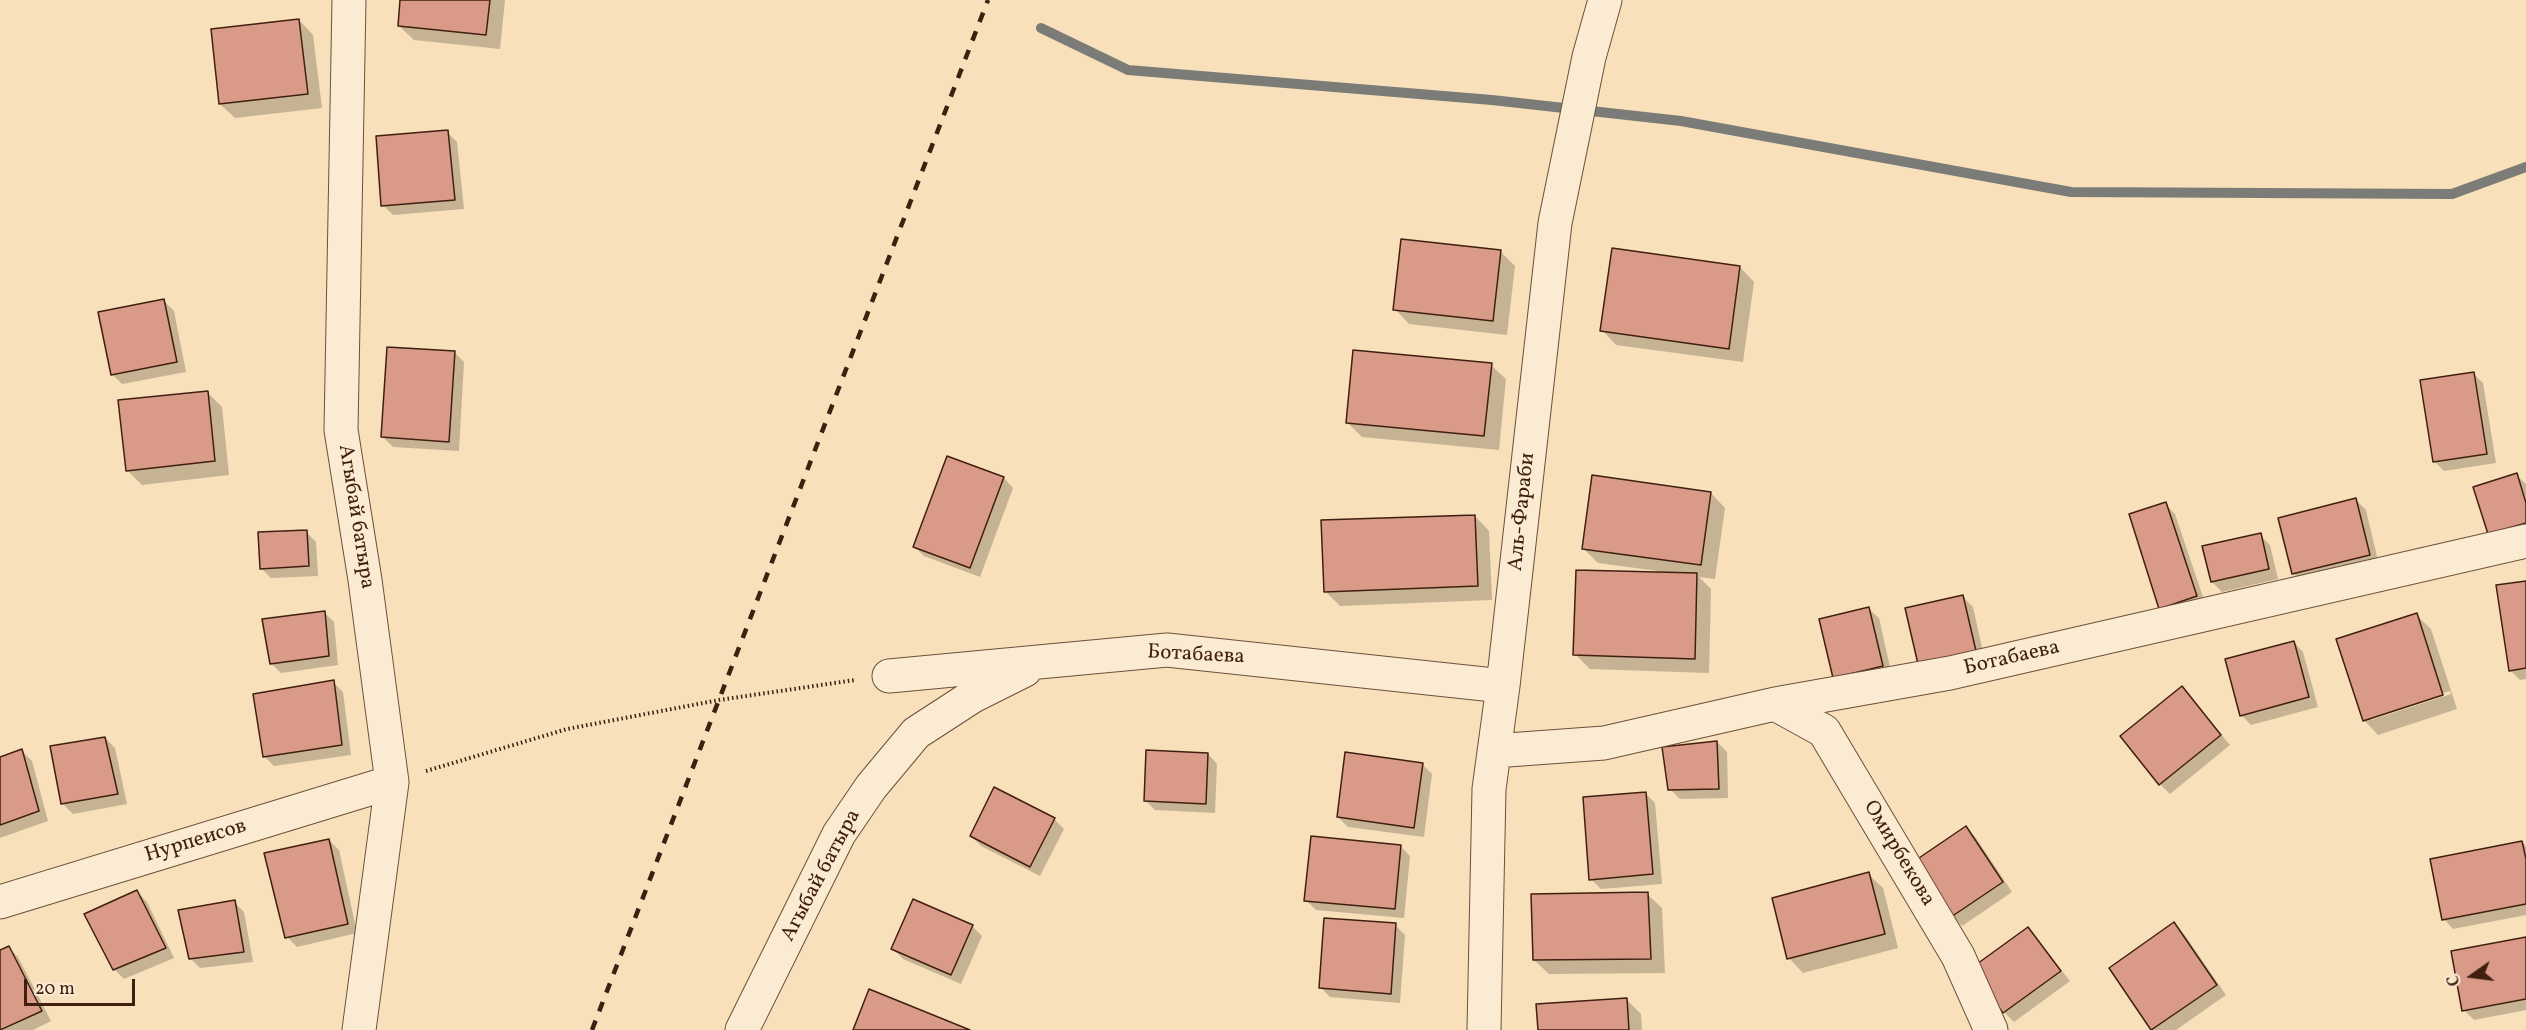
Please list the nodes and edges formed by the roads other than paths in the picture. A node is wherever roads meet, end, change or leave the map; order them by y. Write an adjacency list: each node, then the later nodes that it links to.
1 (349, 0): 9 (street, Агыбай батыра)
2 (1605, 0): 6 (street, Аль-Фараби)
3 (2526, 541): 7 (street, Ботабаева)
4 (1043, 661): 5 (street, Ботабаева); 6 (street, Ботабаева); 12 (street, Агыбай батыра)
5 (889, 676)
6 (1503, 686): 8 (street, Аль-Фараби)
7 (1775, 704): 8 (street, Ботабаева); 14 (street, Омирбекова)
8 (1494, 752): 13 (street, Аль-Фараби)
9 (392, 782): 10 (street, Нурпеисов); 11 (street, Агыбай батыра)
10 (0, 902)
11 (358, 1030)
12 (742, 1030)
13 (1484, 1030)
14 (1991, 1030)

